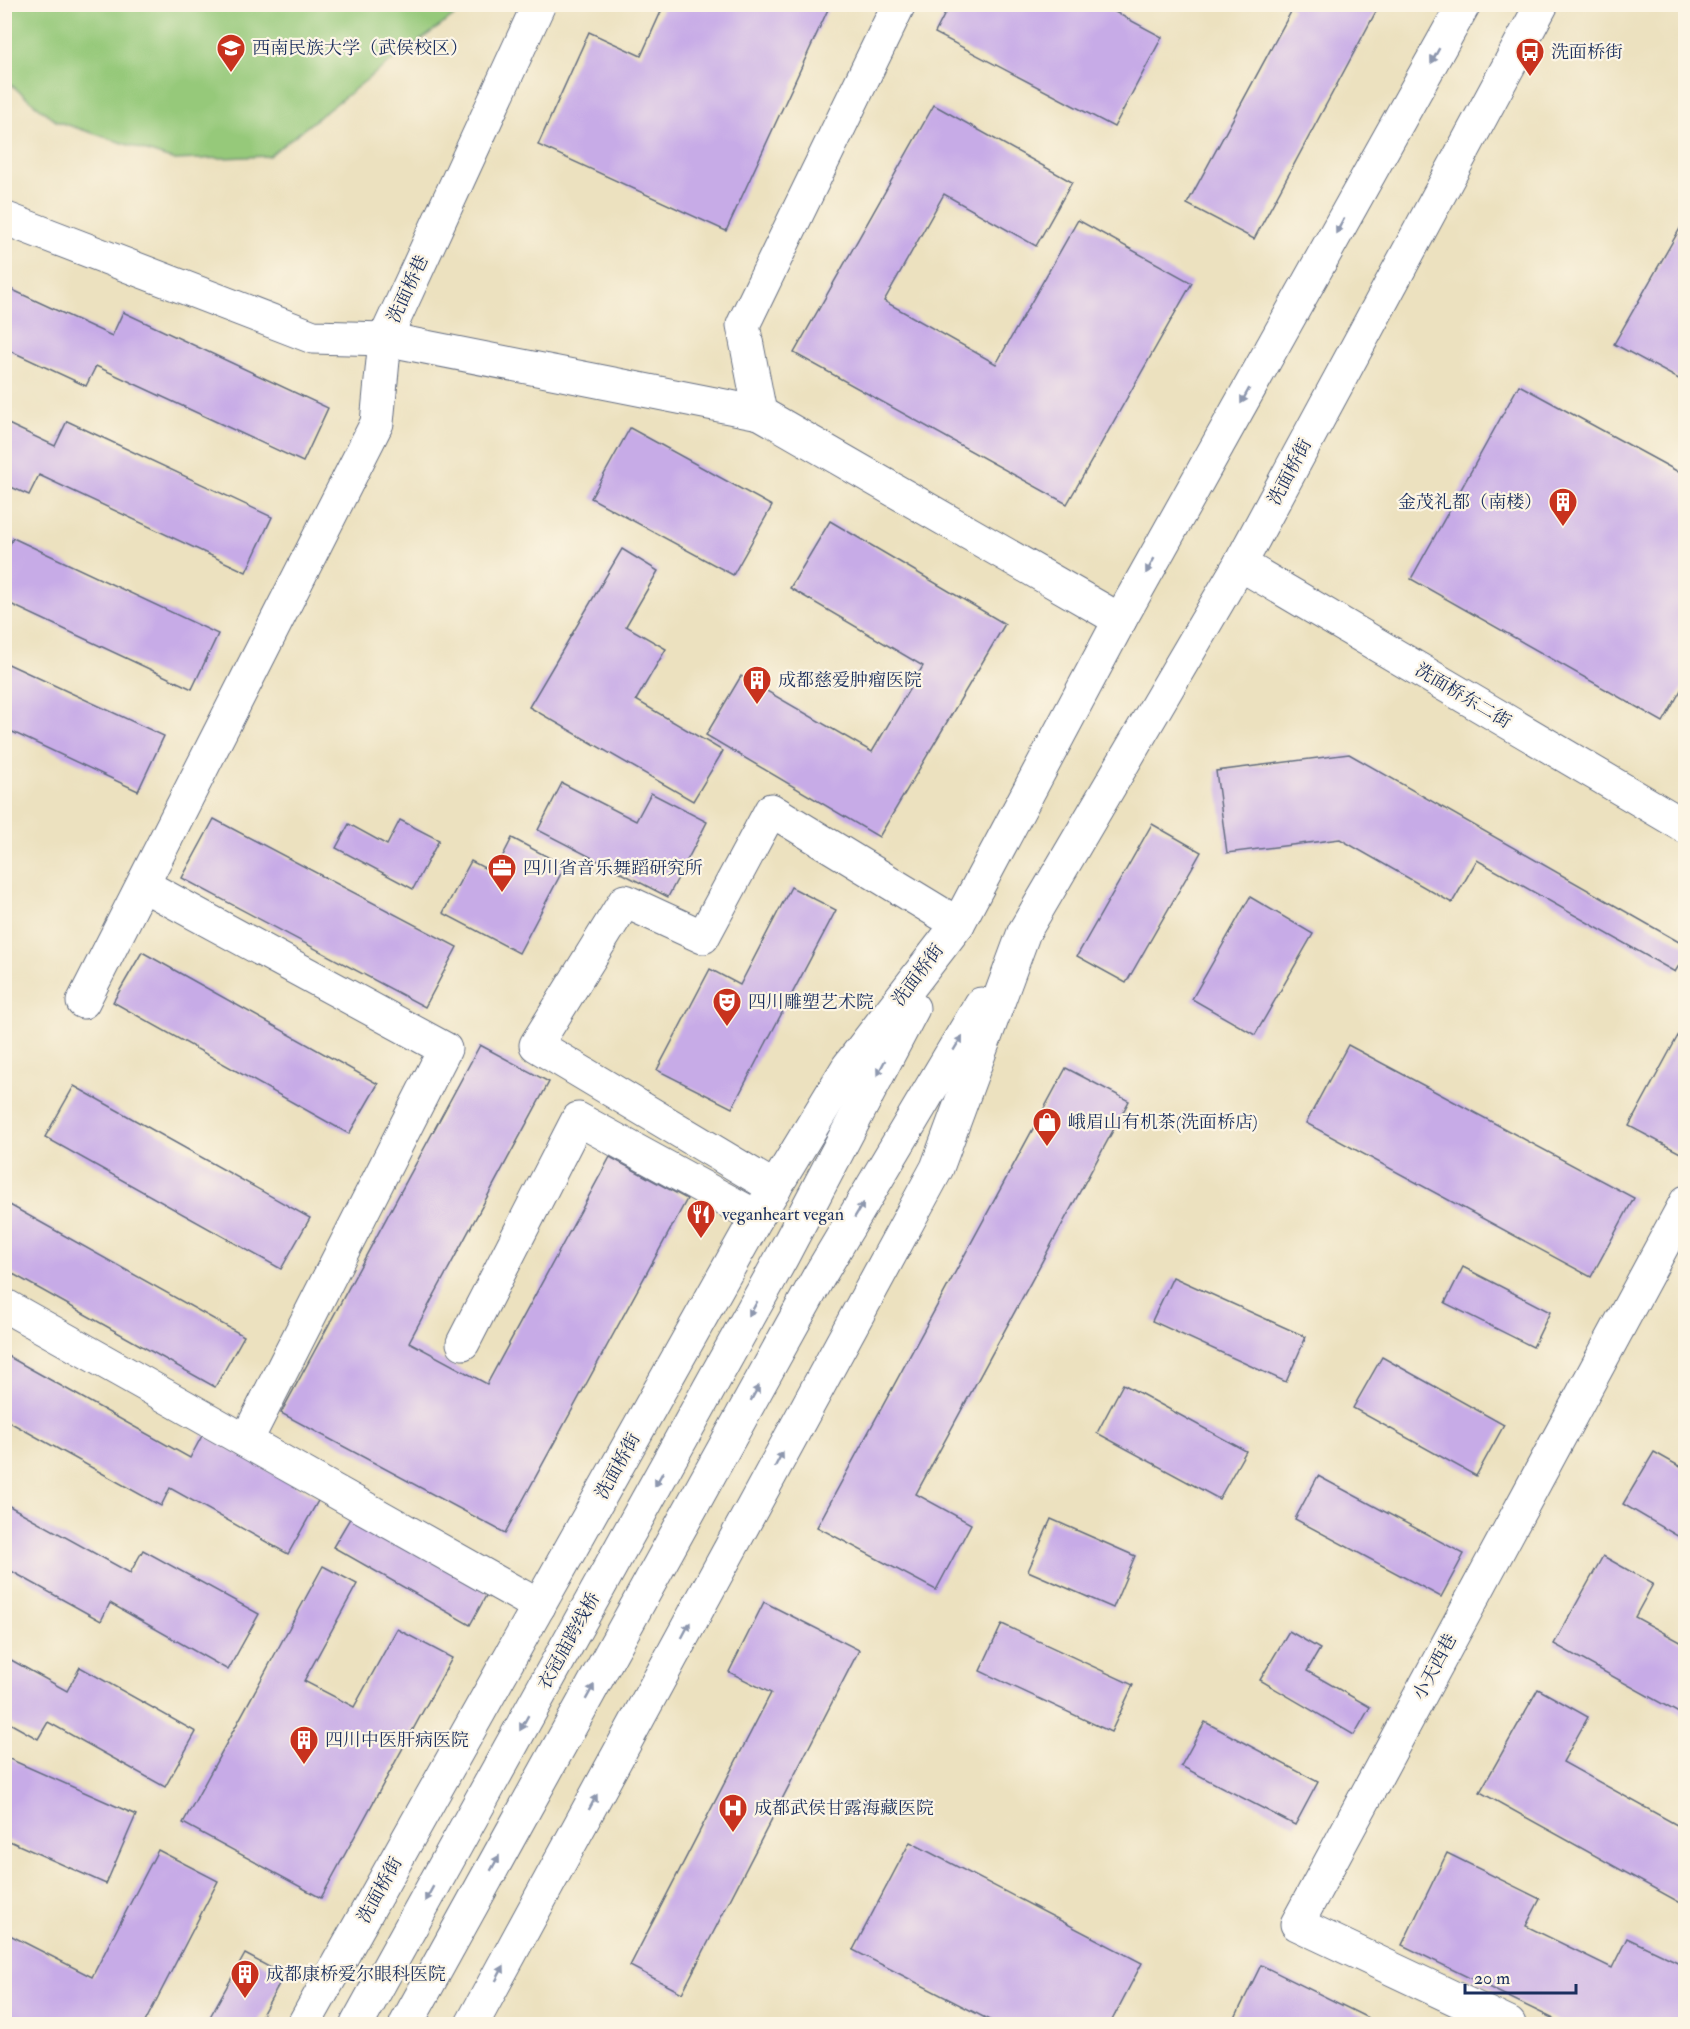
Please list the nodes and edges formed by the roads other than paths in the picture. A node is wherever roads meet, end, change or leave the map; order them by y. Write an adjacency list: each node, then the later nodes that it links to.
1 (539, 4): 6 (main road, 洗面桥巷)
2 (899, 4): 7 (main road)
3 (1464, 4): 9 (main road, 洗面桥街, one-way to 9)
4 (1542, 4): 8 (main road, 洗面桥街)
5 (4, 218): 6 (main road, 洗面桥巷)
6 (385, 339): 7 (main road); 11 (main road)
7 (760, 413): 9 (main road)
8 (1240, 564): 10 (main road, 洗面桥东二街); 13 (main road, 洗面桥街)
9 (1120, 620): 12 (main road, 洗面桥街)
10 (1686, 827)
11 (143, 885): 14 (main road); 21 (main road)
12 (958, 924): 15 (main road, 洗面桥街); 15 (main road); 18 (main road, 洗面桥街, one-way to 18)
13 (1024, 932): 26 (main road, 洗面桥街, one-way to 13); 27 (main road, 洗面桥街, one-way to 13)
14 (83, 1002)
15 (775, 1188): 17 (main road, 洗面桥街)
16 (1686, 1202): 23 (main road, 小天西巷)
17 (757, 1217): 20 (main road); 22 (main road, 洗面桥街)
18 (782, 1257): 25 (main road, 衣冠庙跨线桥, one-way to 25)
19 (4, 1305): 21 (main road)
20 (463, 1343)
21 (246, 1441): 22 (main road)
22 (539, 1606): 24 (main road, 洗面桥街)
23 (1469, 2016): 28 (main road, 小天西巷)
24 (304, 2025)
25 (357, 2025)
26 (406, 2025)
27 (472, 2025)
28 (1509, 2025)

